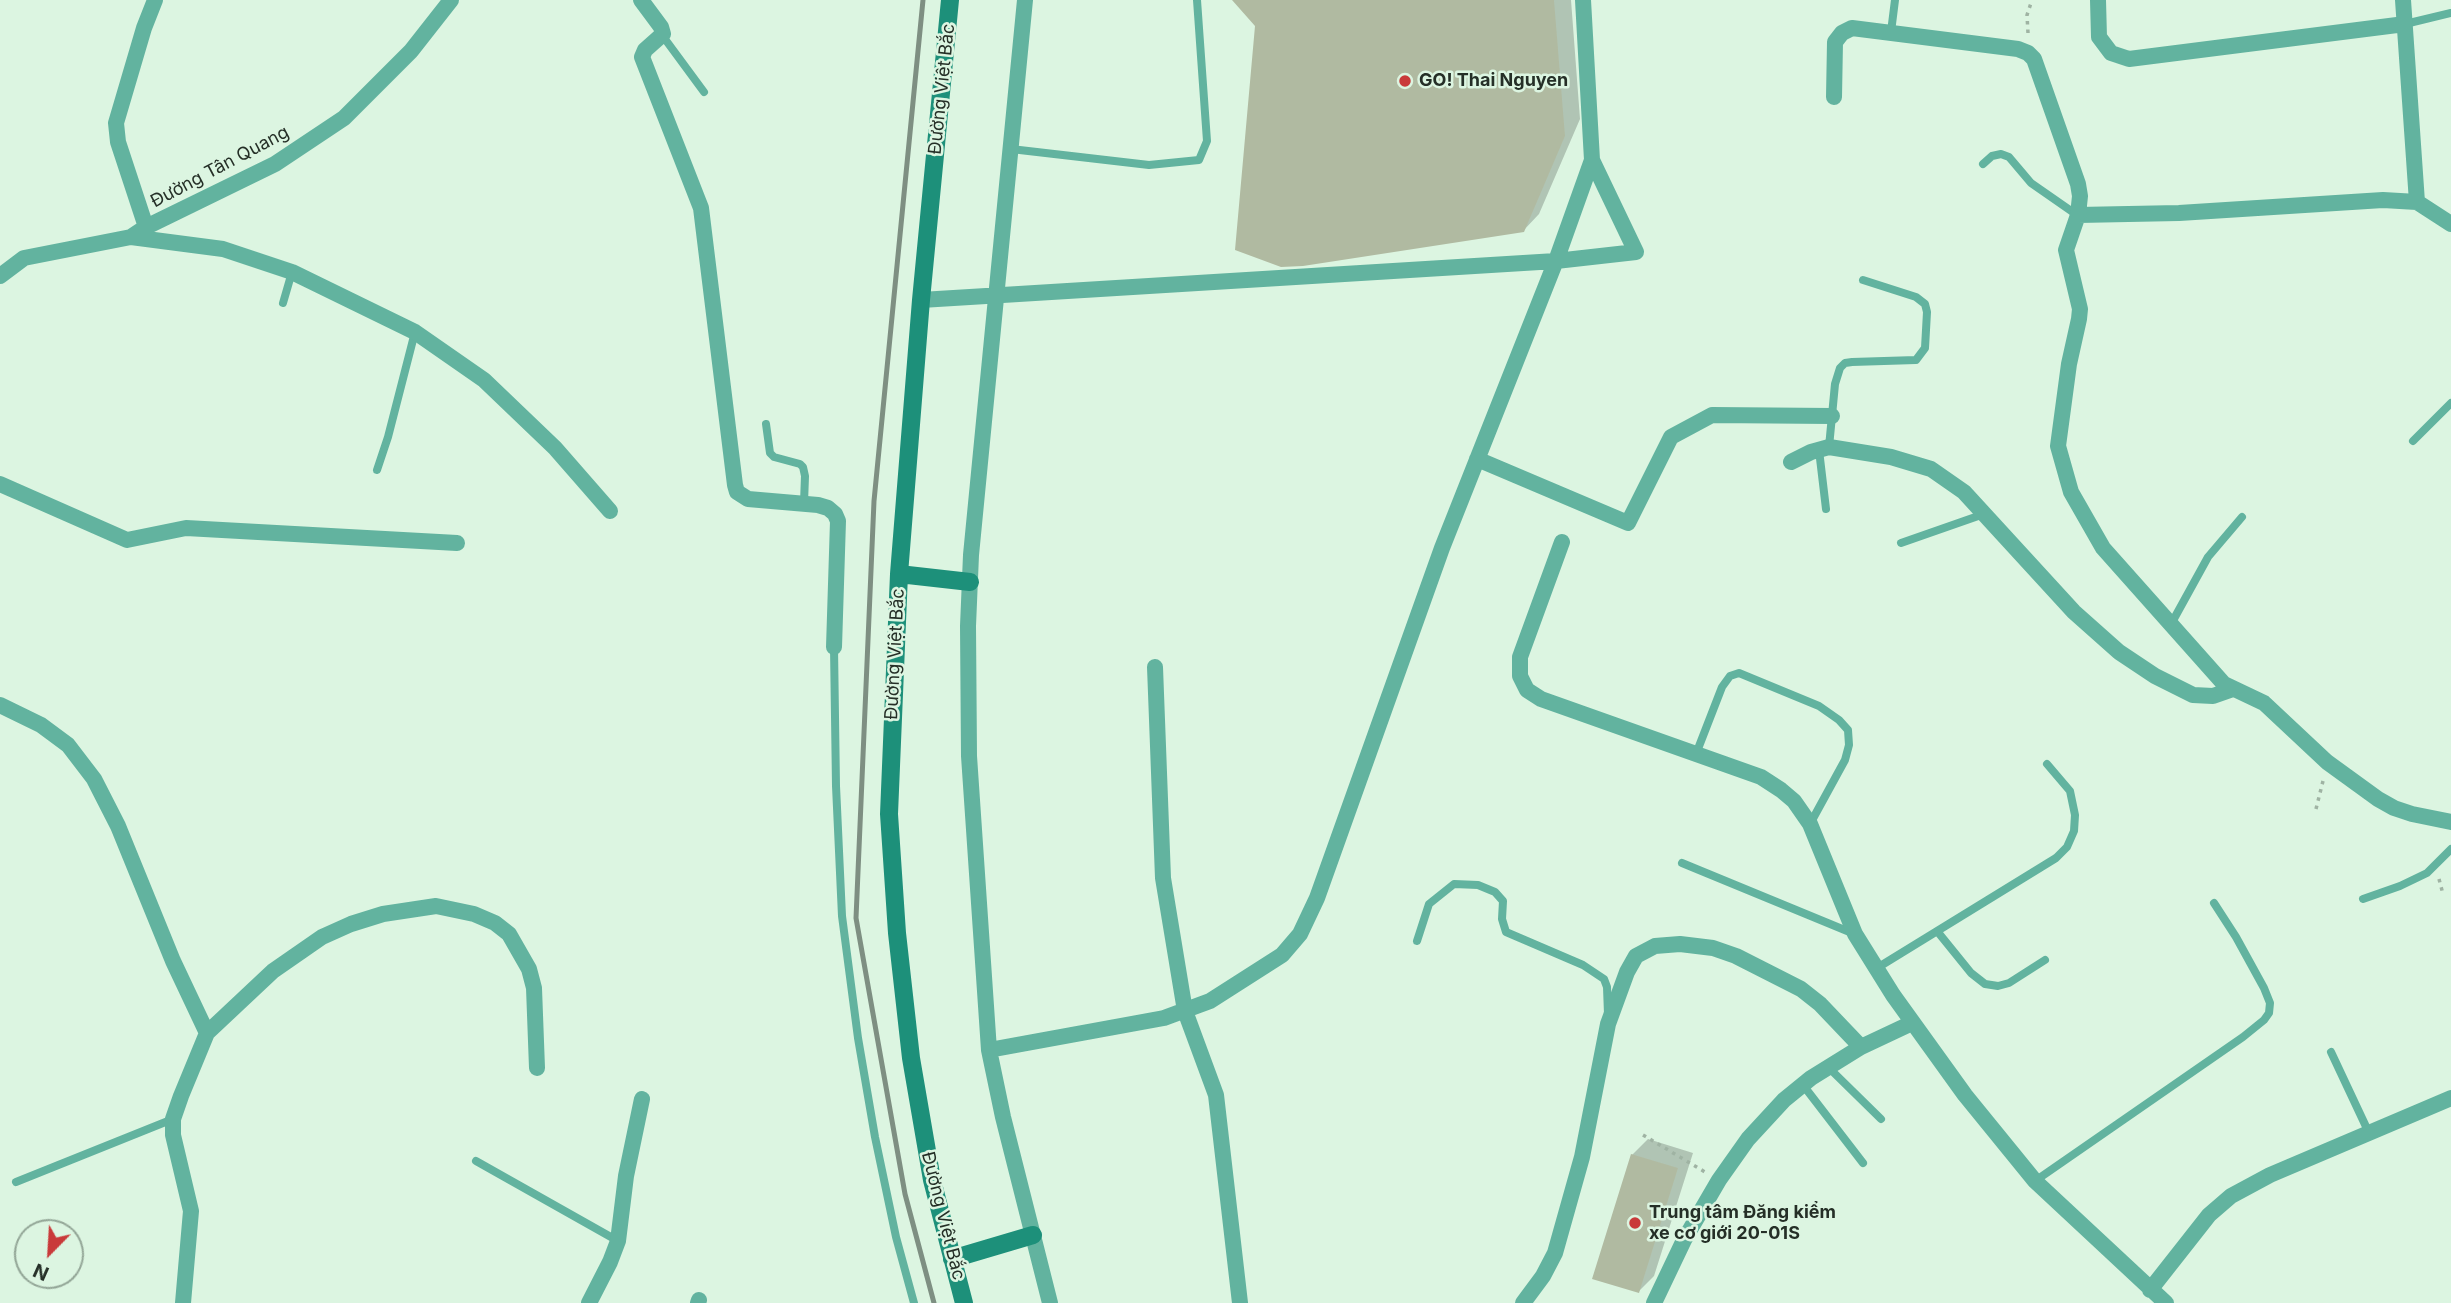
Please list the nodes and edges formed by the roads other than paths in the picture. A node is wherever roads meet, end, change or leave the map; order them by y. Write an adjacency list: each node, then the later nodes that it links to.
1 (155, 0): 23 (street)
2 (451, 0): 23 (street, Đường Tân Quang)
3 (641, 0): 14 (street)
4 (950, 0): 30 (main road, Đường Việt Bắc)
5 (1025, 0): 17 (street)
6 (1197, 0): 17 (lane)
7 (1583, 0): 18 (street)
8 (1895, 0): 13 (lane)
9 (2098, 0): 12 (street)
10 (2403, 0): 12 (street)
11 (2451, 13): 12 (lane)
12 (2405, 24): 20 (street)
13 (1891, 32): 16 (street); 21 (street)
14 (662, 35): 15 (lane); 42 (street)
15 (704, 92)
16 (1833, 97)
17 (1011, 149): 29 (street)
18 (1592, 160): 25 (street); 25 (street)
19 (1983, 164): 21 (lane)
20 (2417, 202): 21 (street); 22 (street)
21 (2078, 215): 52 (street)
22 (2451, 224)
23 (146, 227): 24 (street, Đường Tân Quang)
24 (131, 237): 26 (street); 27 (street, Đường Tân Quang)
25 (1556, 261): 29 (street); 38 (street)
26 (292, 272): 31 (lane); 32 (street)
27 (0, 276)
28 (1863, 280): 34 (lane)
29 (995, 296): 30 (street); 51 (street)
30 (921, 300): 50 (main road, Đường Việt Bắc)
31 (283, 303)
32 (415, 332): 40 (lane); 44 (street)
33 (2451, 403): 36 (lane)
34 (1832, 415): 37 (lane); 38 (street)
35 (766, 424): 42 (lane)
36 (2413, 441)
37 (1824, 448): 39 (street); 43 (lane); 45 (street)
38 (1478, 459): 70 (street)
39 (1791, 462)
40 (377, 470)
41 (0, 484): 48 (street)
42 (804, 503): 53 (street)
43 (1826, 509)
44 (610, 512)
45 (1984, 514): 49 (lane); 55 (street)
46 (2242, 517): 52 (lane)
47 (1562, 542): 57 (street)
48 (457, 543)
49 (1901, 543)
50 (899, 574): 51 (main road); 91 (main road, Đường Việt Bắc)
51 (970, 582): 75 (street)
52 (2170, 626): 55 (street)
53 (834, 647): 95 (lane)
54 (1156, 667): 70 (street)
55 (2233, 689): 59 (street)
56 (0, 705): 73 (street)
57 (1696, 754): 60 (street); 60 (lane)
58 (2046, 764): 65 (lane)
59 (2451, 822)
60 (1810, 824): 66 (street)
61 (2451, 849): 63 (lane)
62 (1682, 863): 66 (lane)
63 (2363, 899)
64 (2214, 903): 87 (lane)
65 (1937, 931): 68 (lane); 69 (lane)
66 (1855, 934): 69 (street)
67 (1417, 941): 72 (lane)
68 (2045, 960)
69 (1877, 968): 71 (street)
70 (1185, 1011): 75 (street); 98 (street)
71 (1912, 1023): 74 (street); 87 (street)
72 (1608, 1024): 74 (street); 99 (street)
73 (207, 1033): 77 (street); 82 (street)
74 (1861, 1047): 78 (street)
75 (989, 1050): 89 (street)
76 (2331, 1052): 84 (lane)
77 (537, 1068)
78 (1828, 1068): 79 (street); 83 (lane)
79 (1802, 1085): 86 (lane); 100 (street)
80 (2451, 1098): 84 (street)
81 (642, 1099): 90 (street)
82 (173, 1119): 88 (lane); 93 (street)
83 (1881, 1119)
84 (2369, 1133): 92 (street)
85 (476, 1161): 90 (lane)
86 (1863, 1163)
87 (2035, 1181): 92 (street)
88 (16, 1182)
89 (1033, 1235): 91 (main road); 97 (street)
90 (618, 1241): 94 (street)
91 (953, 1259): 96 (main road, Đường Việt Bắc)
92 (2150, 1290): 101 (street)
93 (183, 1303)
94 (589, 1303)
95 (914, 1303)
96 (964, 1303)
97 (1050, 1303)
98 (1240, 1303)
99 (1523, 1303)
100 (1654, 1303)
101 (2166, 1303)

